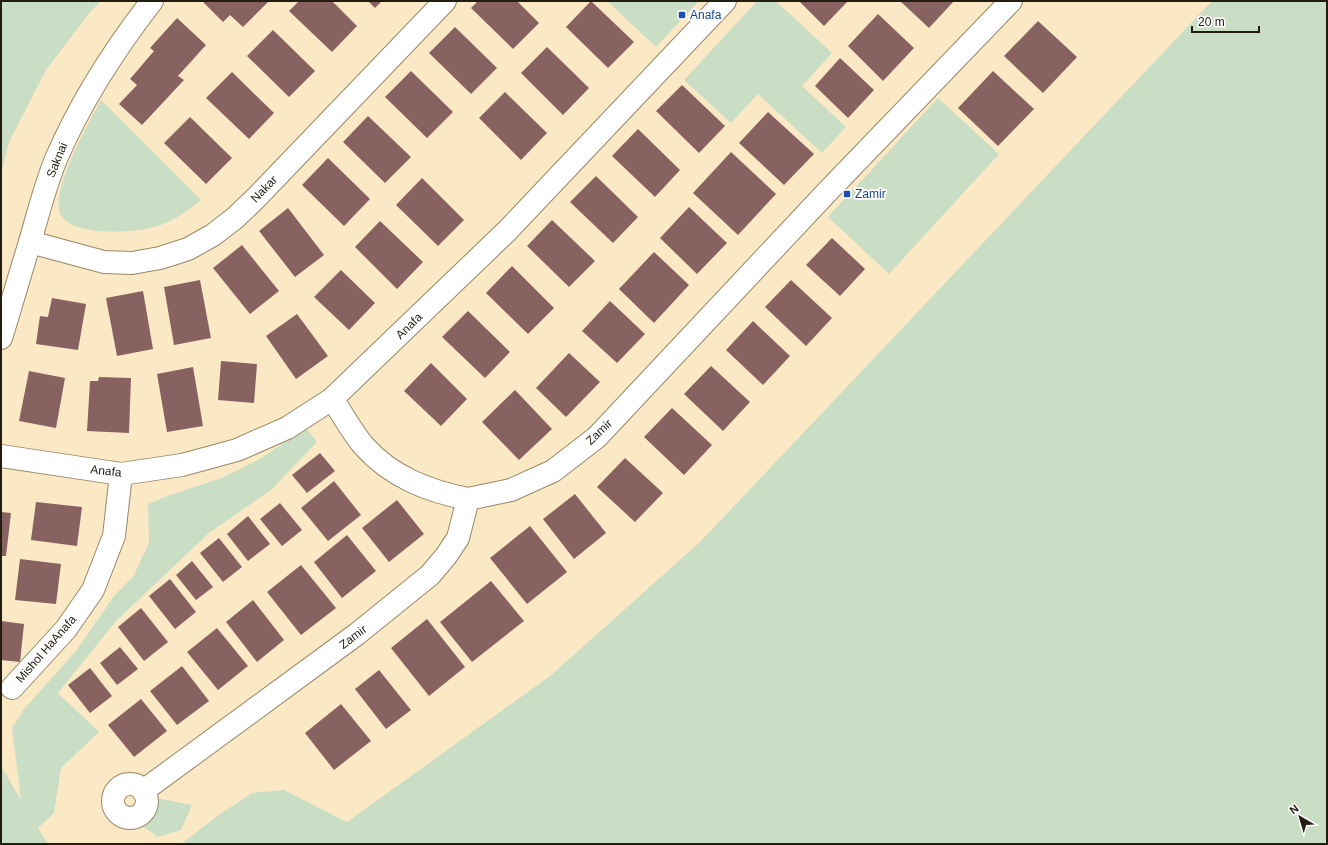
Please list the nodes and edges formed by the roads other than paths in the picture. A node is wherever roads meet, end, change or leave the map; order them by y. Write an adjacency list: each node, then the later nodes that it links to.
1 (152, 1): 5 (street, Saknai)
2 (445, 1): 5 (street, Nakar)
3 (726, 1): 7 (street, Anafa)
4 (1011, 1): 10 (street, Zamir)
5 (30, 242): 6 (street, Saknai)
6 (1, 338)
7 (332, 399): 9 (street, Anafa); 10 (street)
8 (1, 456): 9 (street, Anafa)
9 (121, 474): 11 (street, Mishol HaAnafa)
10 (468, 499): 12 (street, Zamir)
11 (12, 688)
12 (143, 791)

